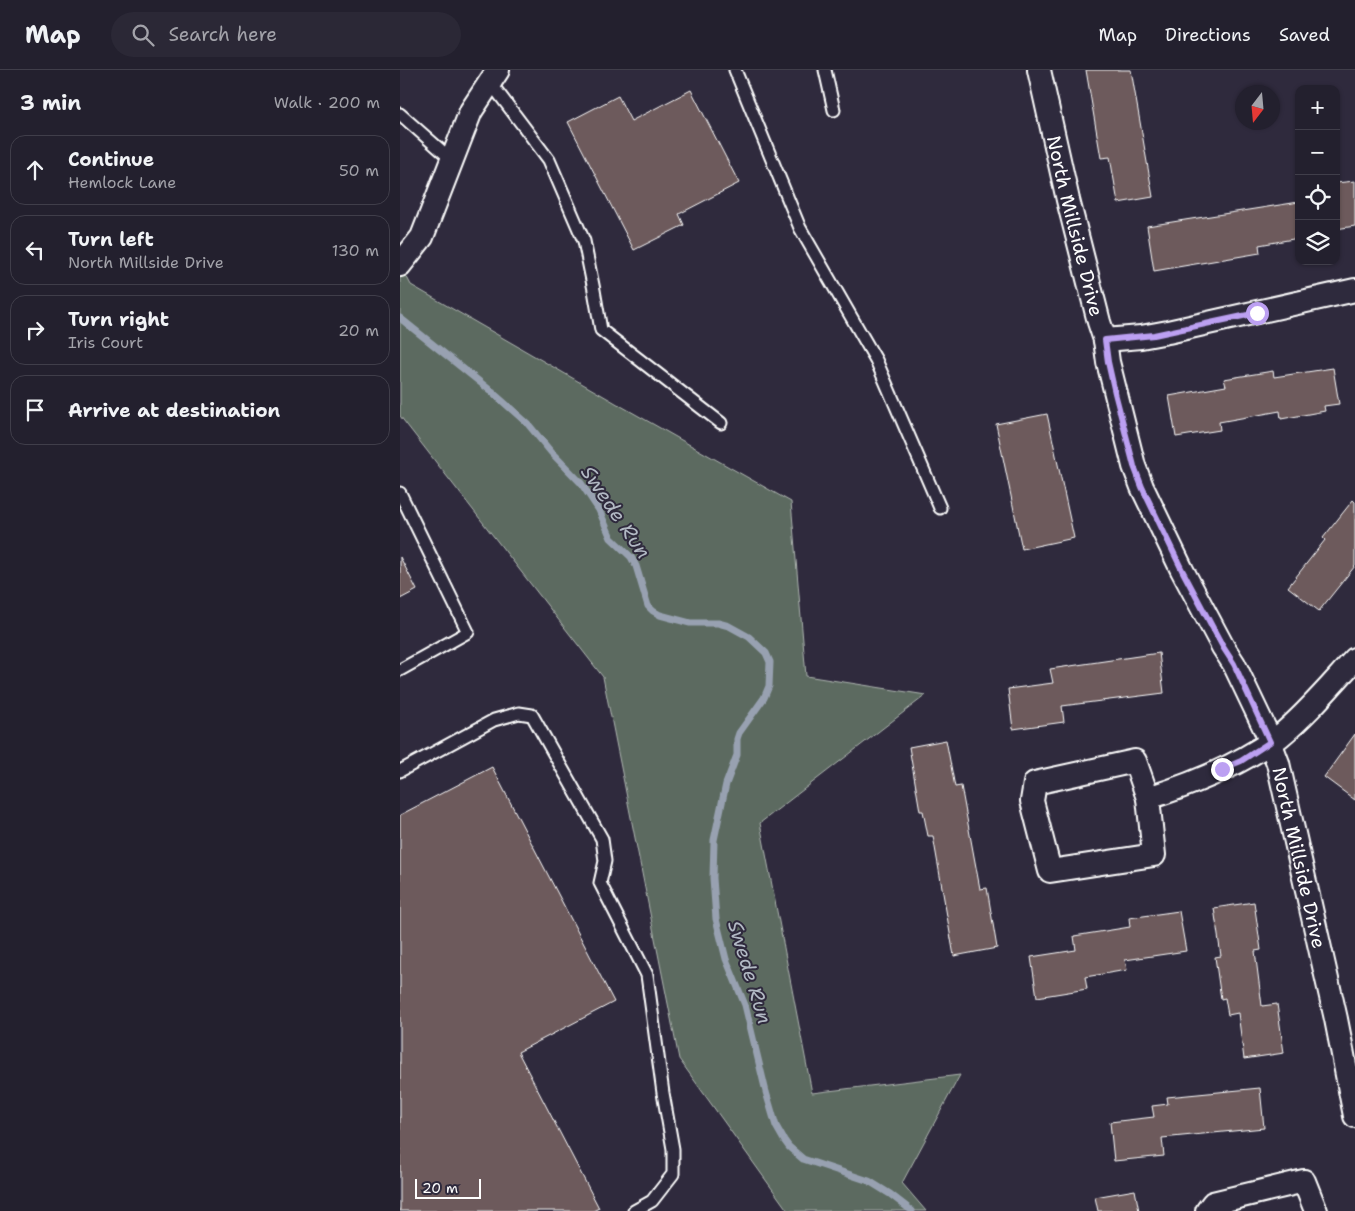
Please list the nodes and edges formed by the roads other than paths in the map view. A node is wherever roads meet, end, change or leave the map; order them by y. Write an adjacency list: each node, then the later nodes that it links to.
1 (735, 70): 13 (lane)
2 (825, 70): 5 (lane)
3 (1039, 70): 10 (street, North Millside Drive)
4 (494, 76): 7 (street); 11 (lane)
5 (834, 110)
6 (400, 114): 7 (lane)
7 (452, 160): 8 (street)
8 (400, 265)
9 (1355, 290): 10 (street)
10 (1105, 340): 16 (street, North Millside Drive)
11 (721, 423)
12 (400, 493): 15 (lane)
13 (940, 508)
14 (1355, 659): 16 (street)
15 (400, 670)
16 (1270, 742): 18 (street); 19 (street, North Millside Drive)
17 (400, 772): 20 (lane)
18 (1148, 798): 18 (street)
19 (1355, 1115)
20 (634, 1211)
21 (1207, 1211): 22 (street)
22 (1316, 1211)

